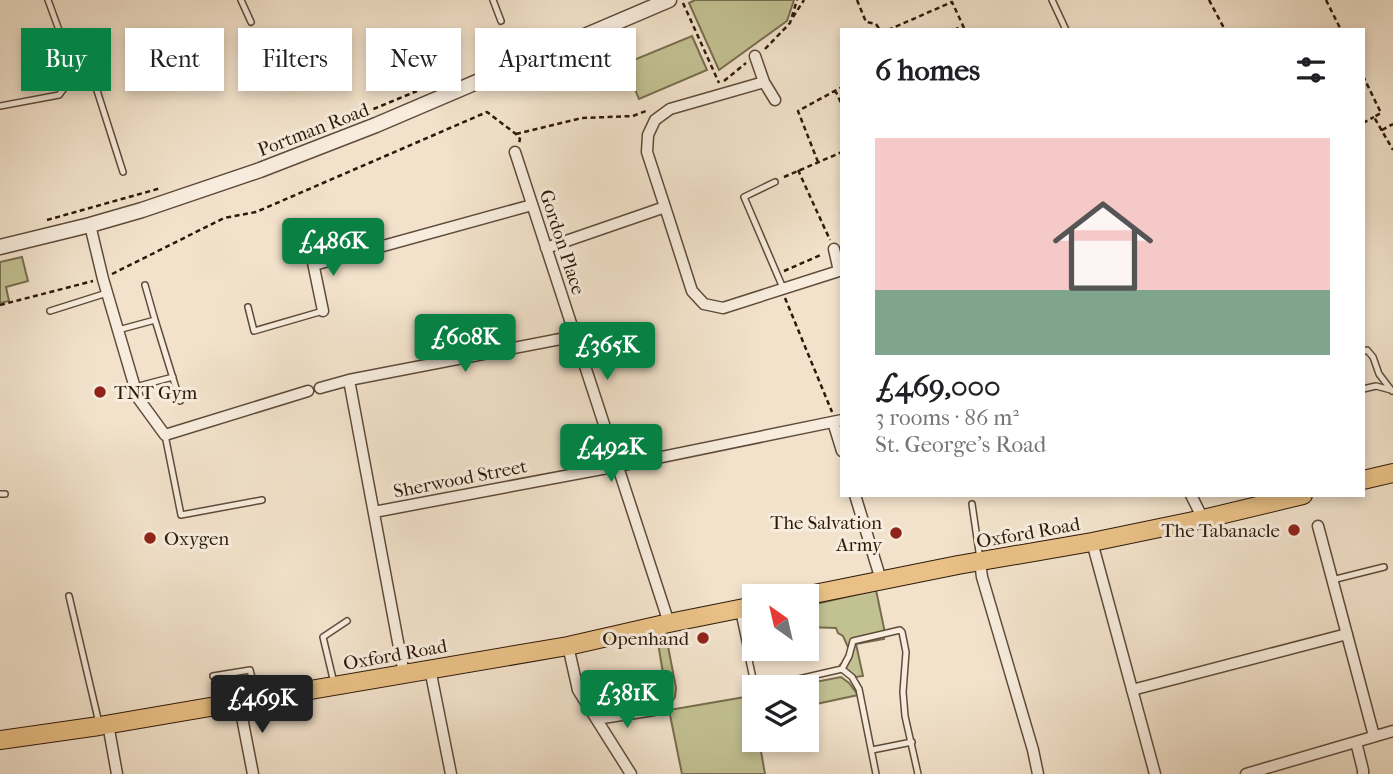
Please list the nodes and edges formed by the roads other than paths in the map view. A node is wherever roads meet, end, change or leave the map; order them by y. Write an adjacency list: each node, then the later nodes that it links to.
1 (48, 0): 8 (lane)
2 (241, 0): 7 (lane)
3 (493, 0): 6 (lane)
4 (669, 0): 21 (street, Portman Road)
5 (1052, 0): 9 (lane)
6 (501, 21)
7 (251, 22)
8 (58, 28)
9 (1065, 28)
10 (755, 56): 11 (street)
11 (764, 82): 14 (street); 20 (street)
12 (62, 91): 15 (lane)
13 (97, 91): 17 (lane)
14 (775, 100)
15 (0, 106)
16 (515, 152): 19 (street, Gordon Place)
17 (123, 172)
18 (775, 182): 30 (lane)
19 (532, 205): 23 (street, Gordon Place); 26 (street)
20 (665, 207): 23 (street); 30 (street)
21 (90, 225): 22 (street, Portman Road); 31 (street)
22 (0, 247)
23 (546, 248): 37 (street, Gordon Place)
24 (834, 249): 27 (street)
25 (311, 253): 26 (street)
26 (314, 265): 34 (street)
27 (840, 268)
28 (840, 271): 30 (street)
29 (145, 285): 35 (lane)
30 (783, 288)
31 (107, 293): 33 (lane); 36 (street)
32 (248, 307): 34 (lane)
33 (50, 311)
34 (323, 311)
35 (155, 320): 36 (lane); 39 (lane)
36 (118, 330): 41 (street)
37 (576, 336): 40 (street); 48 (street, Gordon Place)
38 (1365, 351): 43 (lane)
39 (173, 377): 41 (lane); 44 (lane)
40 (349, 380): 46 (street); 56 (street)
41 (135, 387): 46 (street)
42 (1365, 389): 43 (lane)
43 (1393, 391)
44 (180, 401)
45 (837, 421): 47 (street); 48 (street, Sherwood Street)
46 (165, 435): 54 (lane)
47 (840, 439)
48 (618, 466): 56 (street, Sherwood Street); 68 (street, Gordon Place)
49 (1393, 473): 50 (main road)
50 (1365, 480)
51 (856, 497): 62 (street)
52 (1192, 497): 57 (street)
53 (1295, 497): 57 (main road, Oxford Road)
54 (262, 500)
55 (972, 504): 60 (lane)
56 (373, 512): 73 (street)
57 (1203, 519): 59 (main road, Oxford Road)
58 (1318, 526): 63 (street)
59 (1092, 542): 60 (main road, Oxford Road); 77 (street)
60 (980, 562): 62 (main road, Oxford Road); 95 (street)
61 (1384, 567): 63 (lane)
62 (881, 580): 64 (main road, Oxford Road)
63 (1332, 580): 69 (street)
64 (819, 593)
65 (69, 596): 82 (lane)
66 (742, 609): 68 (main road, Oxford Road)
67 (347, 621): 76 (lane)
68 (670, 623): 70 (main road, Oxford Road)
69 (1347, 634): 77 (street); 84 (street)
70 (568, 646): 71 (main road, Oxford Road); 81 (street)
71 (430, 669): 73 (main road, Oxford Road); 91 (street)
72 (842, 669): 74 (lane); 86 (lane); 88 (lane)
73 (404, 674): 76 (main road, Oxford Road)
74 (815, 675)
75 (213, 676): 78 (lane)
76 (334, 686): 78 (main road, Oxford Road)
77 (1132, 690): 96 (street)
78 (258, 699): 79 (main road, Oxford Road)
79 (239, 702): 82 (main road, Oxford Road); 90 (street)
80 (654, 710): 81 (street)
81 (596, 719): 92 (street)
82 (104, 725): 85 (main road, Oxford Road); 89 (street)
83 (1393, 730): 84 (street)
84 (1374, 736): 87 (street)
85 (0, 740)
86 (912, 742): 88 (lane); 94 (lane)
87 (1356, 742): 97 (street); 98 (street)
88 (872, 750): 93 (lane)
89 (117, 774)
90 (253, 774)
91 (451, 774)
92 (631, 774)
93 (877, 774)
94 (918, 774)
95 (1038, 774)
96 (1155, 774)
97 (1246, 774)
98 (1363, 774)

